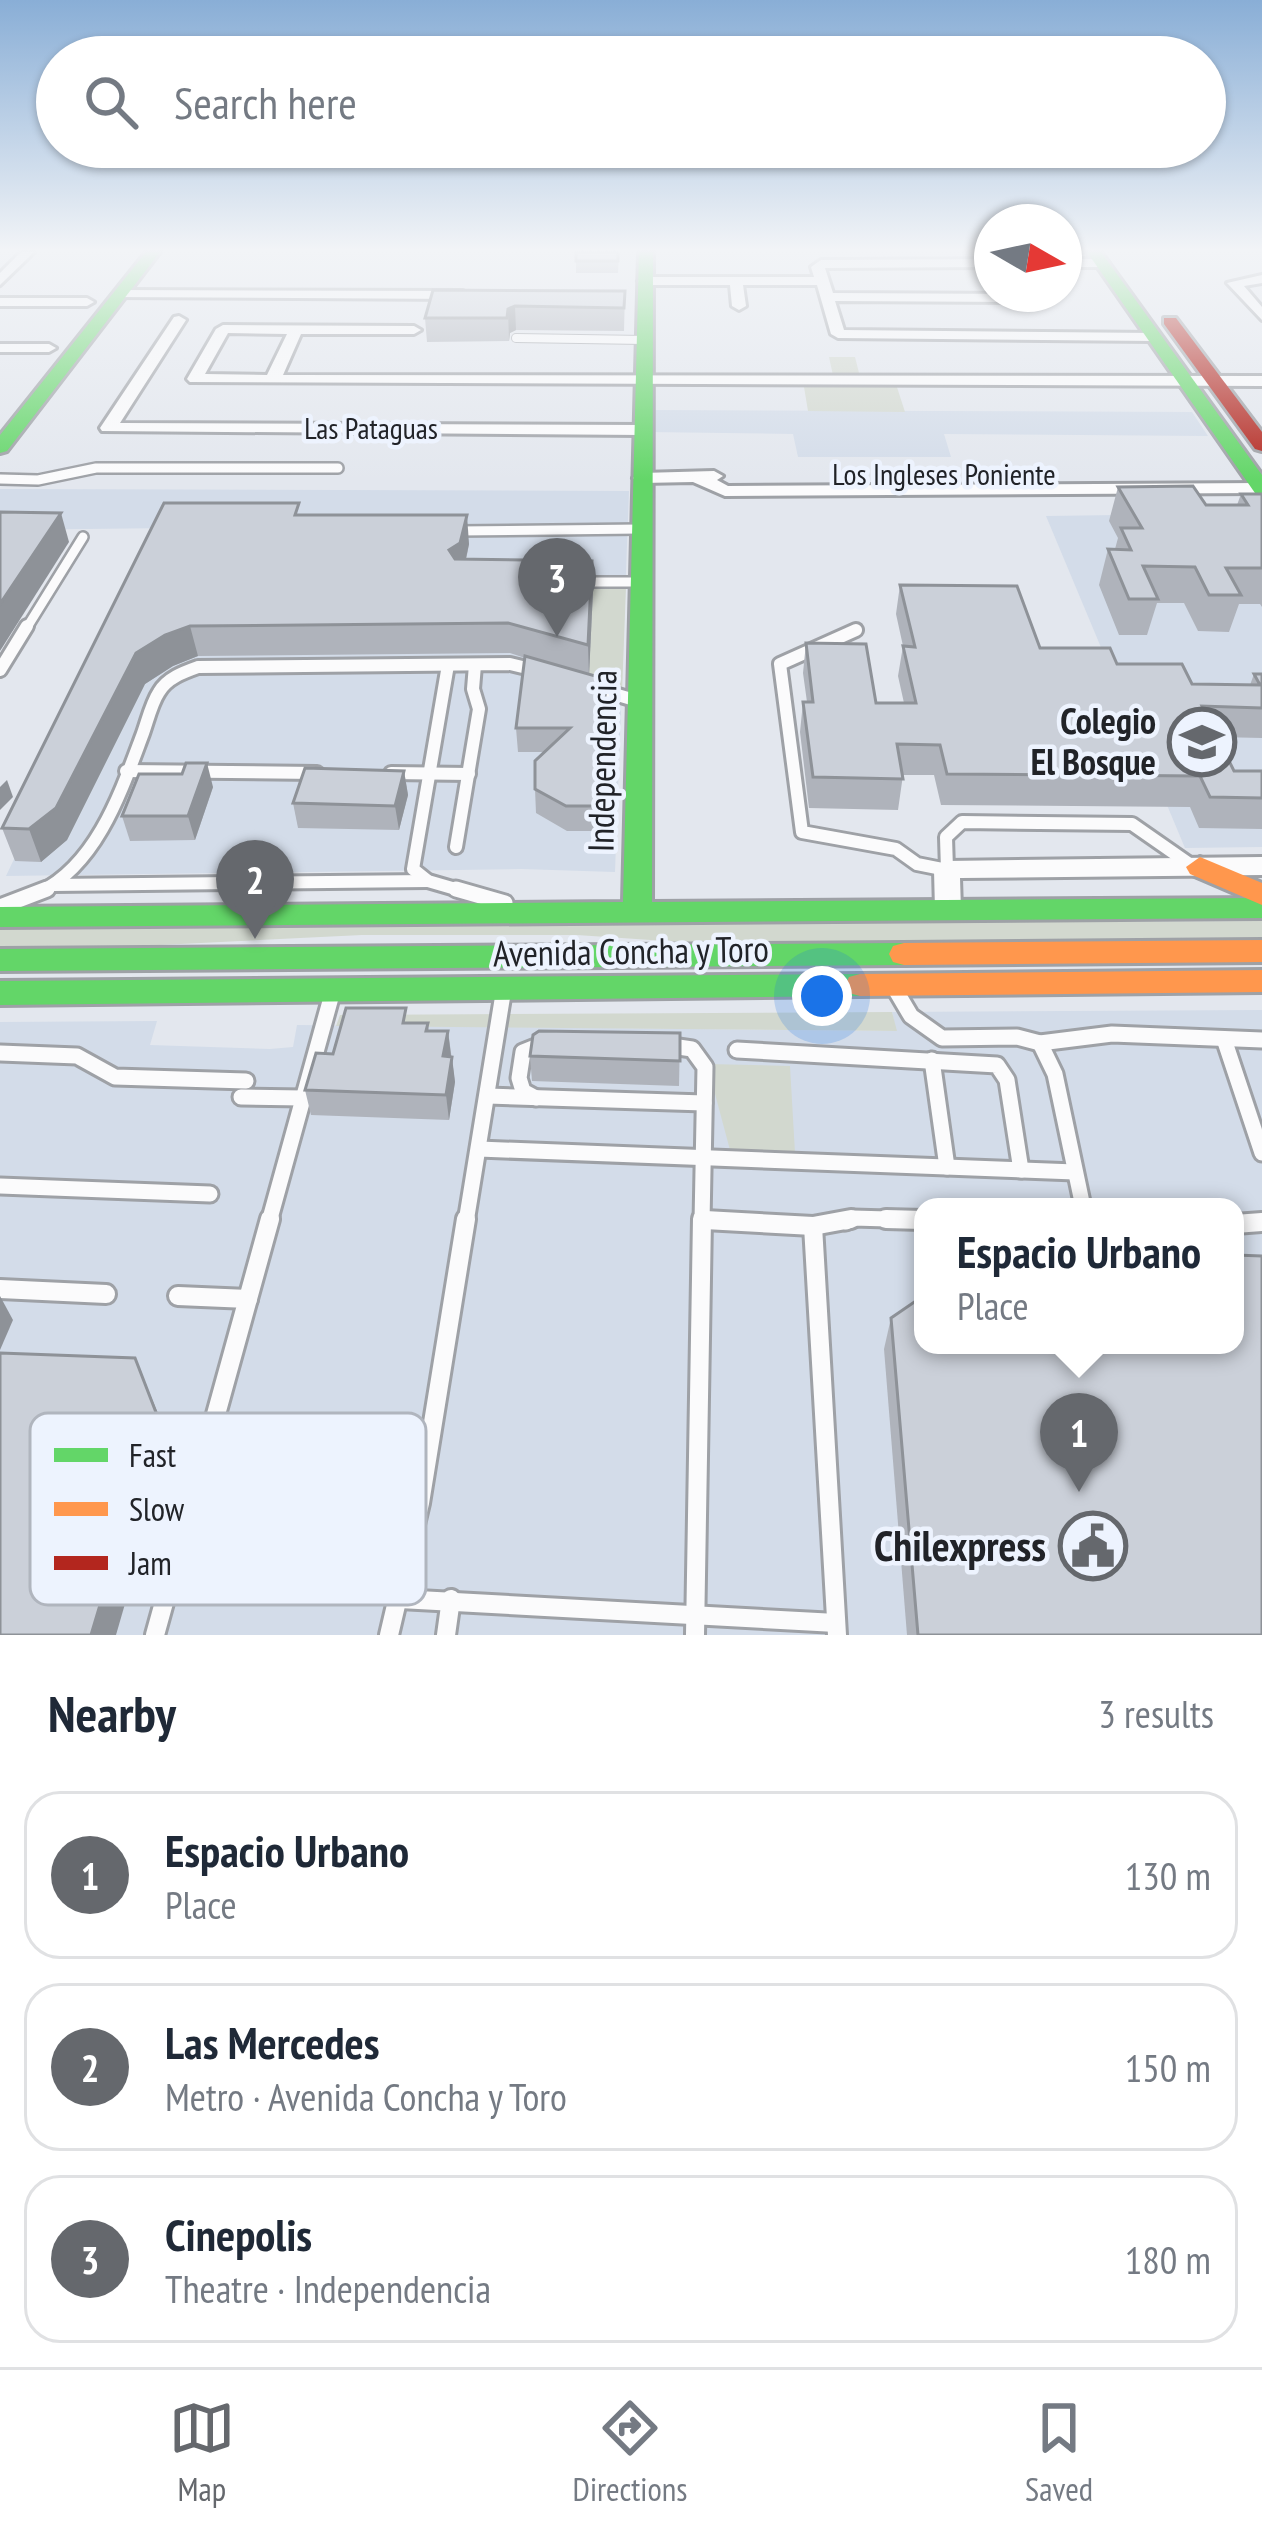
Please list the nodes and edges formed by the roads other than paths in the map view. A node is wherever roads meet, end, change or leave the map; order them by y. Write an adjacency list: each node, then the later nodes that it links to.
1 (67, 328): 16 (street)
2 (75, 328): 25 (main road)
3 (76, 328): 24 (main road)
4 (174, 328): 26 (street, Las Pataguas)
5 (643, 328): 15 (main road, Independencia)
6 (833, 328): 12 (street)
7 (1041, 328): 12 (street)
8 (1149, 328): 13 (main road)
9 (1160, 328): 22 (main road)
10 (296, 330): 17 (street); 20 (street); 20 (street)
11 (413, 330): 17 (street)
12 (1045, 336): 13 (street)
13 (1154, 337): 22 (main road)
14 (516, 338): 15 (lane)
15 (644, 340): 21 (main road, Independencia)
16 (0, 348)
17 (360, 355): 20 (street); 23 (street)
18 (444, 358): 23 (street)
19 (1262, 378): 22 (street)
20 (273, 379)
21 (643, 379): 22 (street); 23 (street); 26 (main road, Independencia)
22 (1199, 379): 27 (main road); 32 (main road)
23 (437, 380)
24 (36, 401): 25 (main road); 28 (main road)
25 (3, 405)
26 (643, 426): 30 (main road, Independencia)
27 (1262, 445)
28 (0, 448)
29 (338, 468): 31 (lane)
30 (642, 478): 32 (street); 33 (main road, Independencia)
31 (0, 479)
32 (1262, 489)
33 (642, 529): 34 (lane); 37 (main road, Independencia)
34 (450, 531)
35 (83, 537): 41 (lane)
36 (551, 582): 37 (lane)
37 (641, 582): 44 (main road, Independencia)
38 (856, 630): 53 (lane)
39 (448, 665): 40 (lane); 45 (lane); 48 (lane)
40 (475, 665): 42 (lane); 49 (lane)
41 (0, 670)
42 (556, 676)
43 (577, 682): 44 (lane)
44 (639, 701): 60 (main road, Independencia)
45 (126, 772): 46 (lane); 55 (lane)
46 (334, 773)
47 (368, 773): 48 (lane)
48 (427, 773): 49 (lane); 54 (lane)
49 (469, 773): 50 (lane)
50 (456, 848)
51 (1262, 866): 52 (street)
52 (1200, 867): 53 (street); 53 (lane); 56 (main road)
53 (946, 870): 59 (street)
54 (428, 880): 55 (lane); 61 (lane)
55 (53, 885): 57 (lane)
56 (1262, 896)
57 (0, 907)
58 (1262, 908): 59 (main road, Avenida Concha y Toro)
59 (948, 910): 60 (main road, Avenida Concha y Toro)
60 (638, 911): 61 (main road, Avenida Concha y Toro); 65 (main road, Independencia)
61 (535, 912): 62 (main road, Avenida Concha y Toro); 66 (main road)
62 (0, 916)
63 (1262, 951): 64 (main road, Avenida Concha y Toro)
64 (966, 952): 65 (main road, Avenida Concha y Toro); 68 (main road)
65 (647, 954): 66 (main road, Avenida Concha y Toro); 71 (main road)
66 (500, 956): 67 (main road, Avenida Concha y Toro)
67 (0, 960): 75 (main road)
68 (1130, 981): 69 (main road, Avenida Concha y Toro); 70 (main road, Avenida Concha y Toro)
69 (1262, 981)
70 (892, 983): 71 (main road, Avenida Concha y Toro); 78 (lane)
71 (680, 987): 72 (main road, Avenida Concha y Toro)
72 (504, 988): 73 (main road, Avenida Concha y Toro); 84 (lane)
73 (332, 990): 75 (main road, Avenida Concha y Toro); 85 (lane)
74 (0, 993): 75 (main road, Avenida Concha y Toro)
75 (140, 993)
76 (1223, 1039): 77 (lane); 78 (lane); 87 (lane)
77 (1262, 1040)
78 (1040, 1043): 94 (lane)
79 (562, 1044): 86 (lane)
80 (655, 1045): 88 (lane)
81 (736, 1049): 83 (lane)
82 (0, 1053): 85 (lane)
83 (932, 1060): 92 (lane); 93 (lane)
84 (488, 1096): 86 (lane); 89 (lane)
85 (303, 1098): 104 (lane)
86 (536, 1098): 88 (lane)
87 (1254, 1102): 90 (lane)
88 (704, 1103): 91 (lane)
89 (479, 1149): 91 (lane); 106 (lane)
90 (1262, 1153)
91 (706, 1159): 92 (lane); 98 (lane)
92 (947, 1166): 93 (lane)
93 (1021, 1170): 94 (lane)
94 (1075, 1172): 97 (lane)
95 (0, 1186): 96 (lane)
96 (210, 1195)
97 (1082, 1198)
98 (705, 1220): 100 (lane); 111 (lane)
99 (914, 1220): 100 (lane)
100 (813, 1226): 112 (lane)
101 (0, 1289): 102 (lane)
102 (106, 1294)
103 (178, 1296): 104 (lane)
104 (248, 1298): 105 (lane)
105 (216, 1413)
106 (426, 1451)
107 (426, 1599): 108 (lane)
108 (452, 1599): 111 (lane); 115 (lane)
109 (163, 1605): 113 (lane)
110 (398, 1605): 114 (lane)
111 (695, 1625): 112 (lane)
112 (837, 1629)
113 (155, 1635)
114 (389, 1635)
115 (446, 1635)

